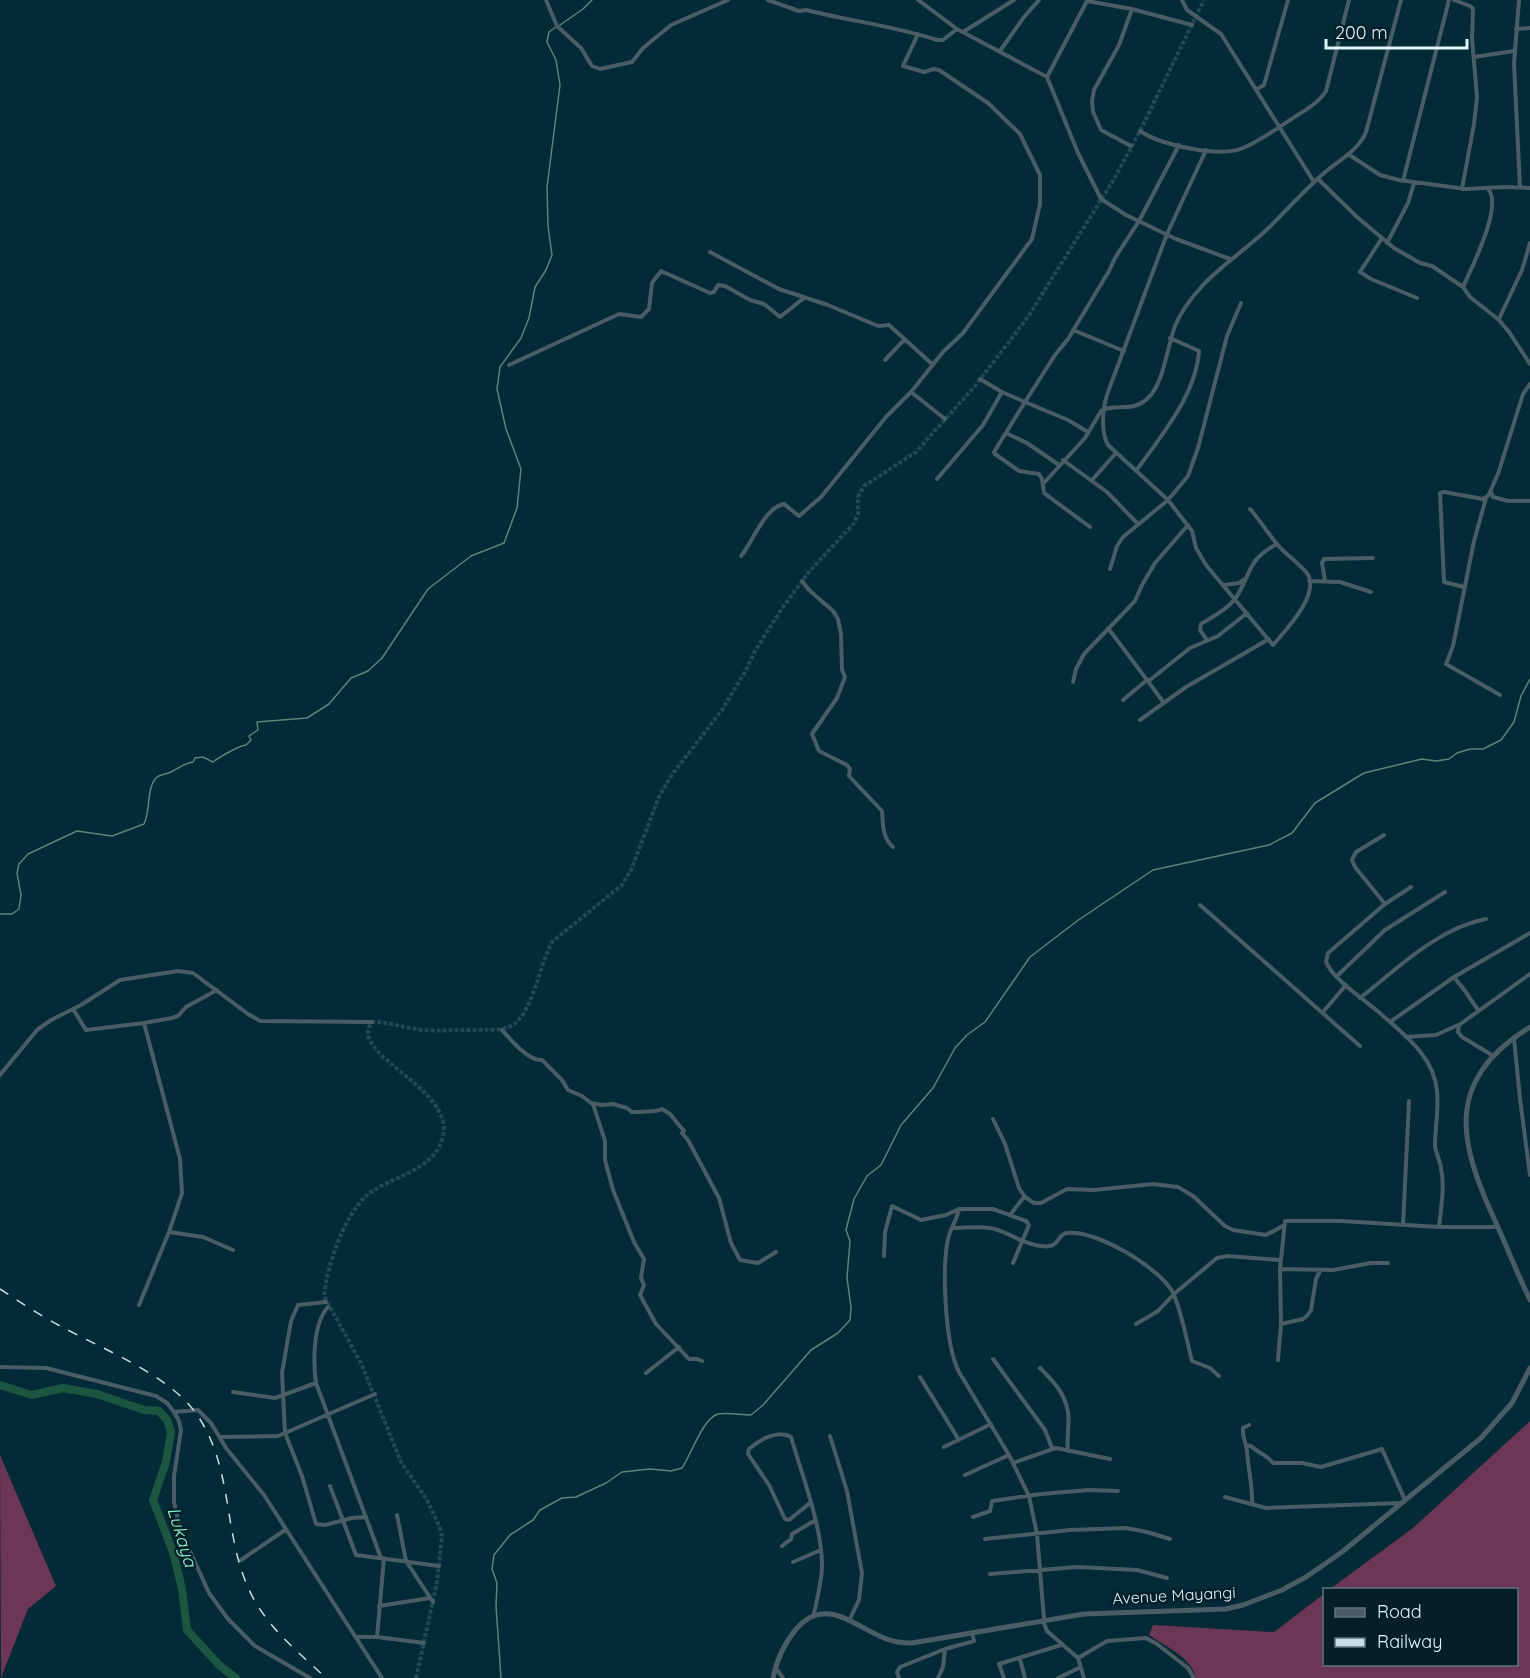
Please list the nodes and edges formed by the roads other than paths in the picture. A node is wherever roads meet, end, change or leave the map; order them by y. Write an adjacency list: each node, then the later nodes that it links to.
1 (546, 0): 2 (street)
2 (728, 0)
3 (768, 0): 21 (street)
4 (1014, 0): 20 (street)
5 (1039, 0): 22 (street)
6 (1087, 0): 15 (street); 25 (street)
7 (1182, 0): 26 (street)
8 (1288, 0): 26 (street)
9 (1349, 0): 27 (street)
10 (1401, 0): 32 (street)
11 (1449, 0): 34 (street)
12 (1454, 0): 24 (street)
13 (1519, 0): 19 (street)
14 (921, 1): 18 (street)
15 (1132, 9): 16 (street); 30 (street)
16 (1192, 25)
17 (1530, 27): 19 (street)
18 (957, 29): 20 (street); 21 (street)
19 (1516, 29): 23 (street)
20 (963, 32): 22 (street)
21 (918, 34): 57 (street)
22 (1000, 51): 25 (street)
23 (1514, 51): 24 (street); 36 (street)
24 (1474, 57): 39 (street)
25 (1047, 77): 40 (street)
26 (1257, 89): 27 (street)
27 (1278, 127): 31 (street); 33 (street)
28 (1140, 131): 29 (street)
29 (1179, 145): 31 (street); 40 (street)
30 (1131, 146)
31 (1206, 150): 41 (street)
32 (1348, 154): 33 (street); 34 (street)
33 (1316, 181): 42 (street); 46 (street)
34 (1403, 181): 35 (street)
35 (1414, 183): 39 (street); 43 (street)
36 (1520, 187): 37 (street); 38 (street)
37 (1487, 188): 39 (street); 47 (street)
38 (1530, 188)
39 (1462, 189)
40 (1139, 221): 41 (street); 52 (street)
41 (1167, 234): 46 (street); 55 (street)
42 (1382, 238): 43 (street); 49 (street)
43 (1387, 243): 47 (street)
44 (1530, 243): 51 (street)
45 (710, 252): 48 (street)
46 (1231, 260): 53 (street)
47 (1462, 287): 51 (street)
48 (804, 298): 54 (street); 59 (street)
49 (1417, 298)
50 (1241, 303): 78 (street)
51 (1499, 320): 58 (street)
52 (1074, 330): 55 (street); 64 (street)
53 (1170, 338): 65 (street); 72 (street)
54 (904, 340): 56 (street); 57 (street)
55 (1124, 351): 65 (street)
56 (885, 360)
57 (933, 364): 62 (street)
58 (1530, 364)
59 (509, 365)
60 (980, 379): 63 (street)
61 (1530, 384): 76 (street)
62 (911, 392): 66 (street); 85 (street)
63 (1002, 392): 64 (street); 73 (street)
64 (1025, 402): 67 (street); 68 (street)
65 (1105, 408): 67 (street); 69 (street)
66 (945, 419)
67 (1088, 432): 70 (street)
68 (1006, 433): 71 (street); 75 (street)
69 (1116, 453): 72 (street); 74 (street)
70 (1063, 460): 71 (street); 74 (street)
71 (1059, 465): 75 (street)
72 (1136, 471): 78 (street)
73 (937, 478)
74 (1092, 480): 81 (street)
75 (1043, 484): 83 (street)
76 (1491, 492): 77 (street); 79 (street)
77 (1486, 498): 93 (street); 93 (street)
78 (1168, 500): 81 (street); 82 (street)
79 (1530, 501)
80 (1250, 508): 84 (street)
81 (1138, 524): 87 (street)
82 (1188, 525): 92 (street); 97 (street)
83 (1090, 527)
84 (1277, 544): 88 (street); 91 (street)
85 (741, 556)
86 (1372, 558): 89 (street)
87 (1110, 569)
88 (1246, 579): 92 (street); 95 (street)
89 (1325, 580): 91 (street); 94 (street)
90 (802, 581): 107 (street)
91 (1309, 581): 98 (street)
92 (1223, 585): 95 (street)
93 (1464, 587): 102 (street)
94 (1371, 592)
95 (1235, 599): 96 (street); 99 (street)
96 (1247, 614): 98 (street); 99 (street)
97 (1108, 628): 100 (street); 101 (street)
98 (1269, 639): 104 (street)
99 (1207, 640): 100 (street)
100 (1147, 680): 103 (street); 104 (street)
101 (1073, 682)
102 (1500, 695)
103 (1124, 700)
104 (1164, 703): 105 (street)
105 (1140, 720)
106 (1384, 835): 110 (street)
107 (893, 847)
108 (1411, 887): 110 (street)
109 (1445, 892): 115 (street)
110 (1385, 904): 115 (street)
111 (1200, 905): 122 (street)
112 (1486, 919): 119 (street)
113 (1530, 933): 116 (street)
114 (1530, 974): 121 (street)
115 (1337, 976): 117 (street)
116 (1454, 977): 121 (street); 124 (street)
117 (1346, 985): 119 (street); 122 (street)
118 (217, 990): 120 (street); 123 (street); 125 (street)
119 (1360, 998): 124 (street)
120 (73, 1009): 125 (street); 133 (street)
121 (1478, 1010): 126 (street)
122 (1323, 1012): 131 (street)
123 (372, 1022)
124 (1390, 1022): 129 (street)
125 (144, 1023): 146 (street)
126 (1459, 1025): 129 (street); 132 (street)
127 (1530, 1027): 130 (street)
128 (502, 1030): 135 (street)
129 (1406, 1037): 143 (street)
130 (1514, 1037): 132 (street); 137 (street)
131 (1360, 1046)
132 (1492, 1055): 144 (street)
133 (0, 1075)
134 (1408, 1101): 141 (street)
135 (593, 1104): 149 (street); 161 (street)
136 (993, 1119): 138 (street)
137 (1530, 1174)
138 (1024, 1197): 140 (street); 142 (street)
139 (959, 1209): 140 (street); 145 (street); 150 (street)
140 (1010, 1215): 147 (street)
141 (1403, 1225): 142 (street); 143 (street)
142 (1284, 1226): 151 (street)
143 (1439, 1227): 144 (street)
144 (1498, 1227): 157 (street)
145 (953, 1228): 147 (street); 177 (street)
146 (169, 1232): 148 (street); 158 (street)
147 (1023, 1242): 152 (street); 156 (street)
148 (233, 1250)
149 (776, 1252)
150 (884, 1256)
151 (1280, 1260): 154 (street); 156 (street)
152 (1013, 1263)
153 (1388, 1263): 155 (street)
154 (1280, 1269): 155 (street); 160 (street)
155 (1320, 1271): 160 (street)
156 (1174, 1294): 159 (street); 170 (street)
157 (1530, 1300)
158 (139, 1305)
159 (1136, 1324)
160 (1281, 1324): 163 (street)
161 (679, 1347): 164 (street); 168 (street)
162 (993, 1359): 185 (street)
163 (1278, 1360)
164 (702, 1361)
165 (0, 1367): 175 (street)
166 (1040, 1368): 186 (street)
167 (1530, 1368): 195 (street, Avenue Mayangi)
168 (646, 1373)
169 (920, 1377): 182 (street)
170 (1219, 1377)
171 (316, 1383): 174 (street); 174 (street); 176 (street)
172 (232, 1392): 174 (street)
173 (375, 1394): 176 (street)
174 (282, 1397): 179 (street)
175 (174, 1412): 181 (street); 231 (street)
176 (327, 1414): 179 (street); 199 (street)
177 (991, 1424): 182 (street); 187 (street)
178 (1248, 1425): 183 (street)
179 (285, 1433): 181 (street); 201 (street)
180 (830, 1436): 220 (street)
181 (220, 1437): 203 (street)
182 (959, 1440): 184 (street)
183 (1246, 1445): 195 (street); 197 (street)
184 (944, 1447)
185 (1052, 1448): 186 (street); 189 (street)
186 (1068, 1451): 188 (street)
187 (1009, 1455): 189 (street); 190 (street)
188 (1110, 1459)
189 (1013, 1463): 193 (street)
190 (965, 1475)
191 (330, 1486): 201 (street)
192 (1118, 1491): 193 (street)
193 (1029, 1496): 200 (street); 204 (street)
194 (1225, 1497): 197 (street)
195 (1403, 1502): 197 (street); 219 (street, Avenue Mayangi)
196 (810, 1503): 196 (street); 202 (street)
197 (1252, 1504)
198 (397, 1515): 211 (street)
199 (366, 1517): 201 (street); 209 (street)
200 (973, 1517)
201 (342, 1520): 209 (street)
202 (814, 1521): 207 (street); 208 (street)
203 (285, 1530): 210 (street); 222 (street)
204 (1037, 1534): 205 (street); 206 (street); 214 (street)
205 (984, 1539)
206 (1170, 1539)
207 (782, 1546)
208 (821, 1550): 212 (street); 218 (street)
209 (383, 1558): 211 (street); 217 (street)
210 (241, 1560)
211 (406, 1561): 213 (street); 217 (street)
212 (793, 1562)
213 (440, 1566)
214 (1039, 1571): 215 (street); 216 (street); 219 (street)
215 (990, 1574)
216 (1167, 1578)
217 (379, 1606): 223 (street)
218 (814, 1614): 220 (street, Avenue Mayangi); 229 (street)
219 (1044, 1620): 221 (street, Avenue Mayangi); 225 (street)
220 (849, 1621): 221 (street, Avenue Mayangi)
221 (972, 1633): 226 (street)
222 (356, 1637): 223 (street); 232 (street)
223 (377, 1637): 224 (street)
224 (424, 1642)
225 (1061, 1645): 227 (street); 228 (street)
226 (945, 1649): 235 (street); 236 (street)
227 (1078, 1658): 230 (street); 241 (street)
228 (1020, 1659): 237 (street); 238 (street)
229 (775, 1667): 233 (street); 234 (street)
230 (1081, 1667): 239 (street); 240 (street)
231 (310, 1678)
232 (382, 1678)
233 (773, 1678)
234 (783, 1678)
235 (899, 1678)
236 (938, 1678)
237 (1004, 1678)
238 (1025, 1678)
239 (1058, 1678)
240 (1084, 1678)
241 (1194, 1678)

